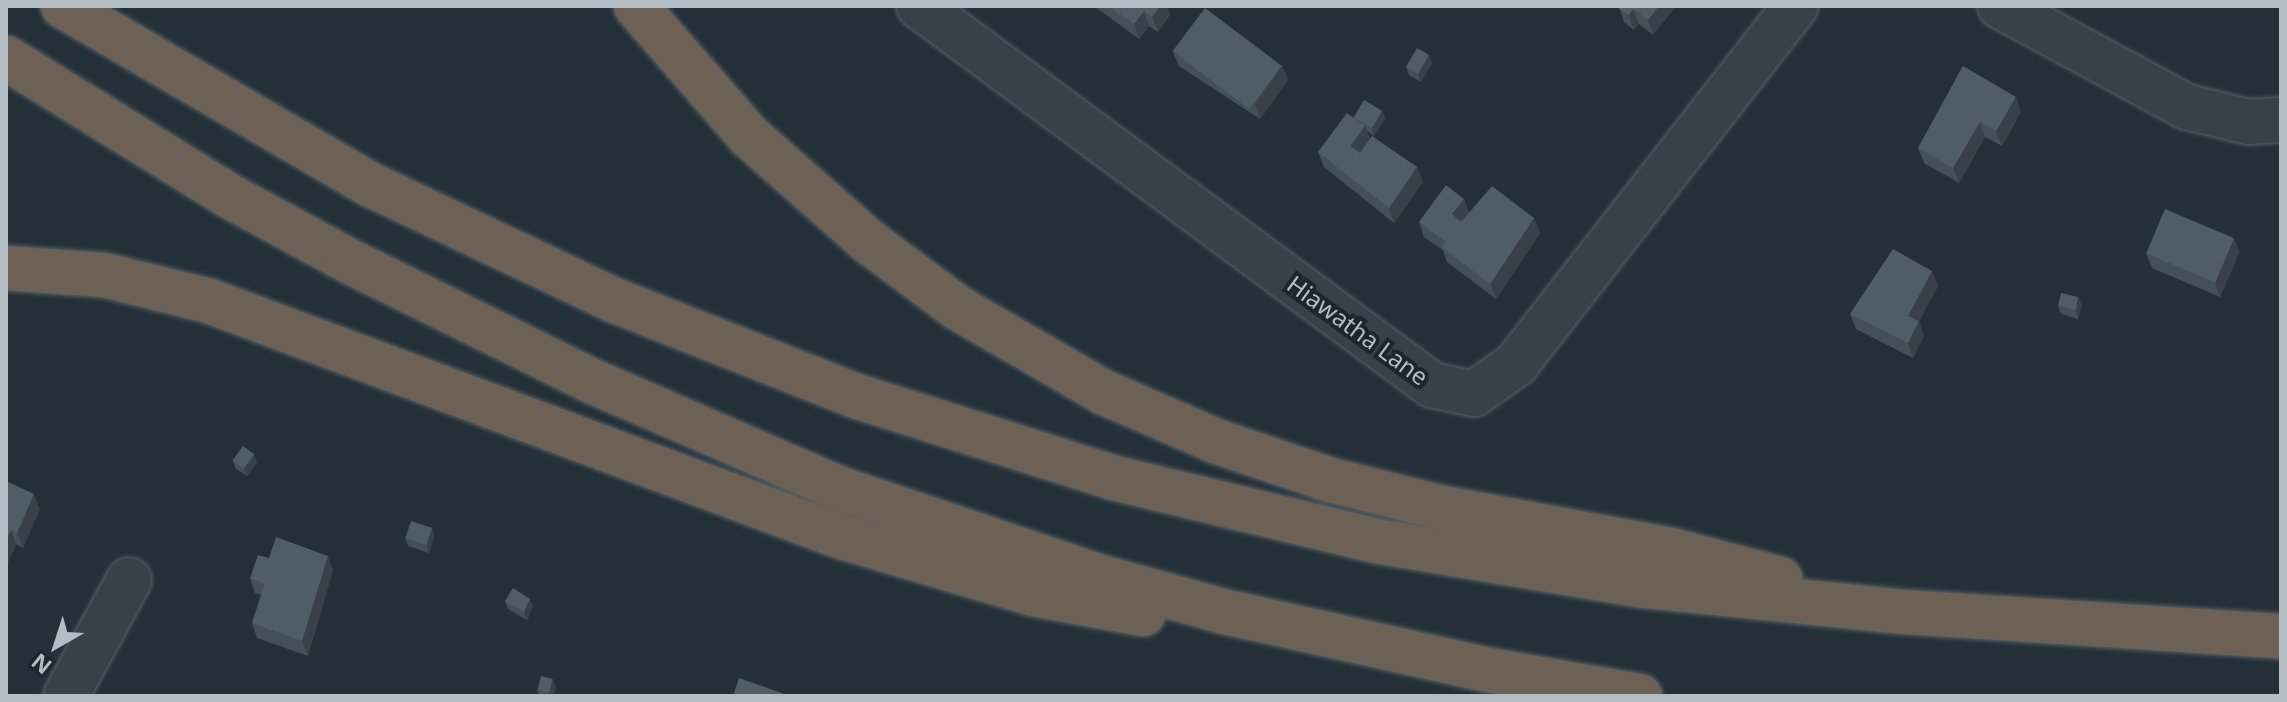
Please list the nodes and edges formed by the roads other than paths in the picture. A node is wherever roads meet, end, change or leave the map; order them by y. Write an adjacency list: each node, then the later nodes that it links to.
1 (63, 6): 10 (highway)
2 (636, 6): 10 (highway)
3 (919, 6): 4 (street, Hiawatha Lane)
4 (1796, 6)
5 (2000, 6): 7 (street)
6 (6, 58): 12 (highway)
7 (2281, 120)
8 (6, 268): 12 (highway)
9 (129, 580): 13 (street)
10 (1906, 612): 11 (highway)
11 (2281, 636)
12 (1360, 643): 14 (highway)
13 (66, 696)
14 (1640, 696)

